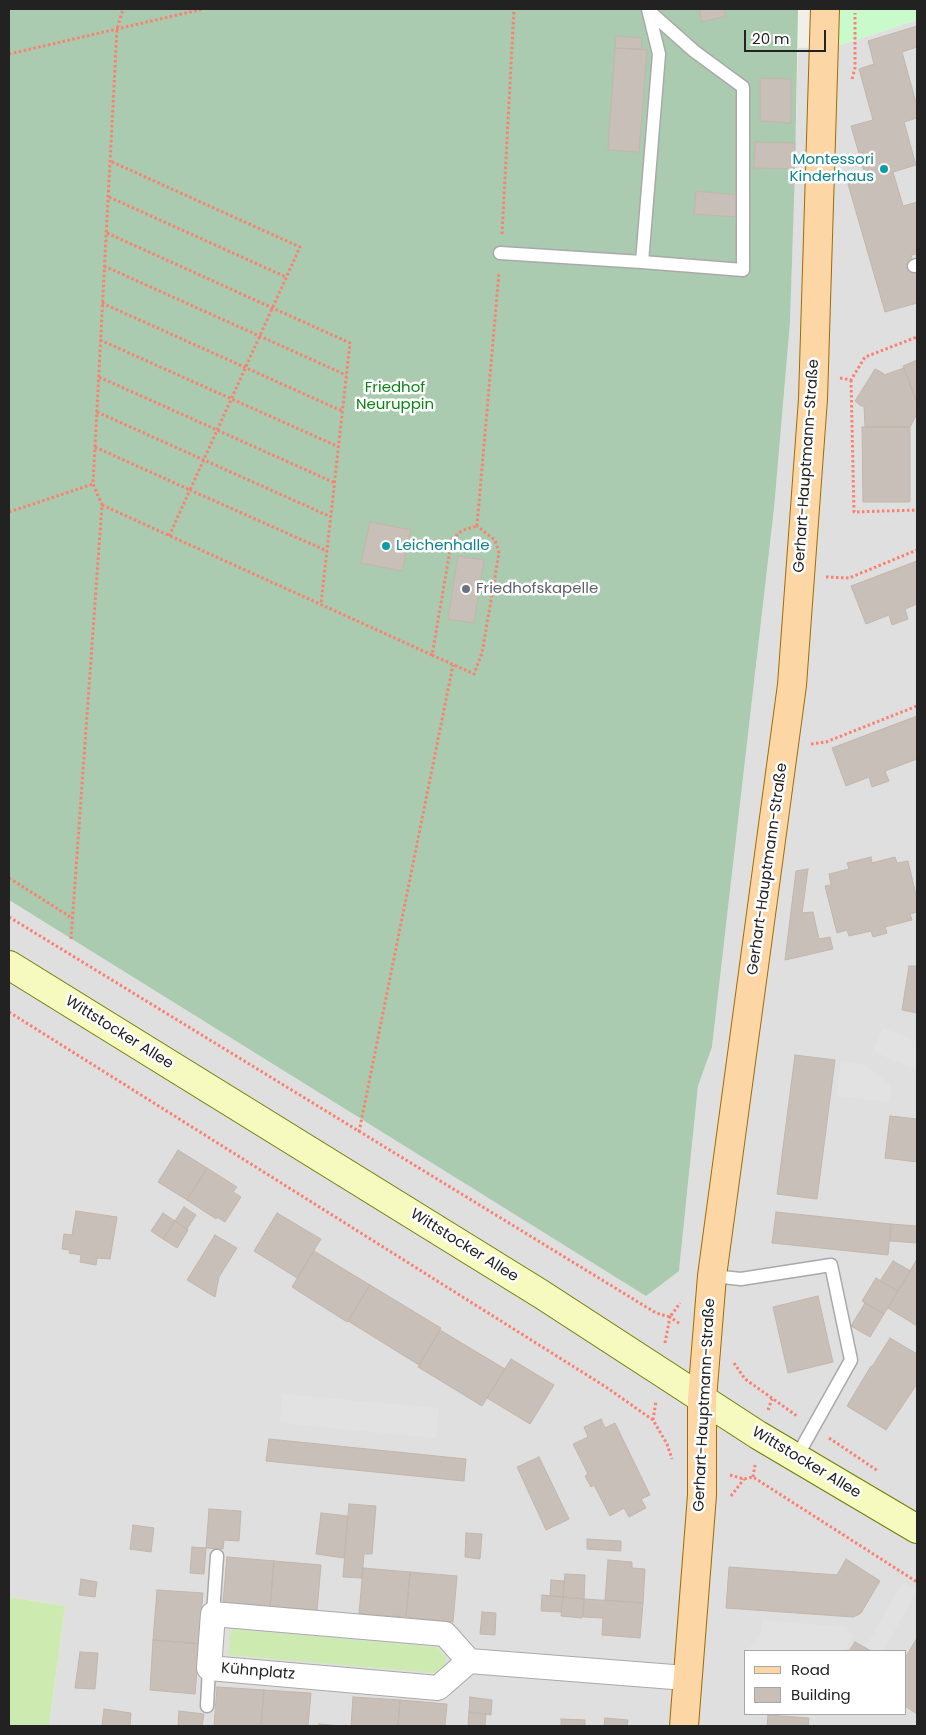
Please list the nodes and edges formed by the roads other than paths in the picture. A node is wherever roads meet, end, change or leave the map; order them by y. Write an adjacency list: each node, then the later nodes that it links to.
1 (825, 9): 6 (main road, Gerhart-Hauptmann-Straße)
2 (648, 10): 4 (lane); 4 (lane)
3 (500, 253): 4 (lane)
4 (642, 262)
5 (9, 965): 7 (main road, Wittstocker Allee)
6 (712, 1276): 7 (main road, Gerhart-Hauptmann-Straße); 8 (lane)
7 (702, 1398): 8 (main road, Wittstocker Allee); 14 (main road, Gerhart-Hauptmann-Straße)
8 (796, 1458): 9 (main road, Wittstocker Allee)
9 (917, 1530)
10 (217, 1556): 11 (lane)
11 (213, 1614): 12 (street); 13 (street, Kühnplatz)
12 (469, 1661): 13 (street, Kühnplatz); 14 (street)
13 (209, 1668): 15 (lane)
14 (686, 1678): 16 (main road, Gerhart-Hauptmann-Straße)
15 (207, 1706)
16 (684, 1726)

